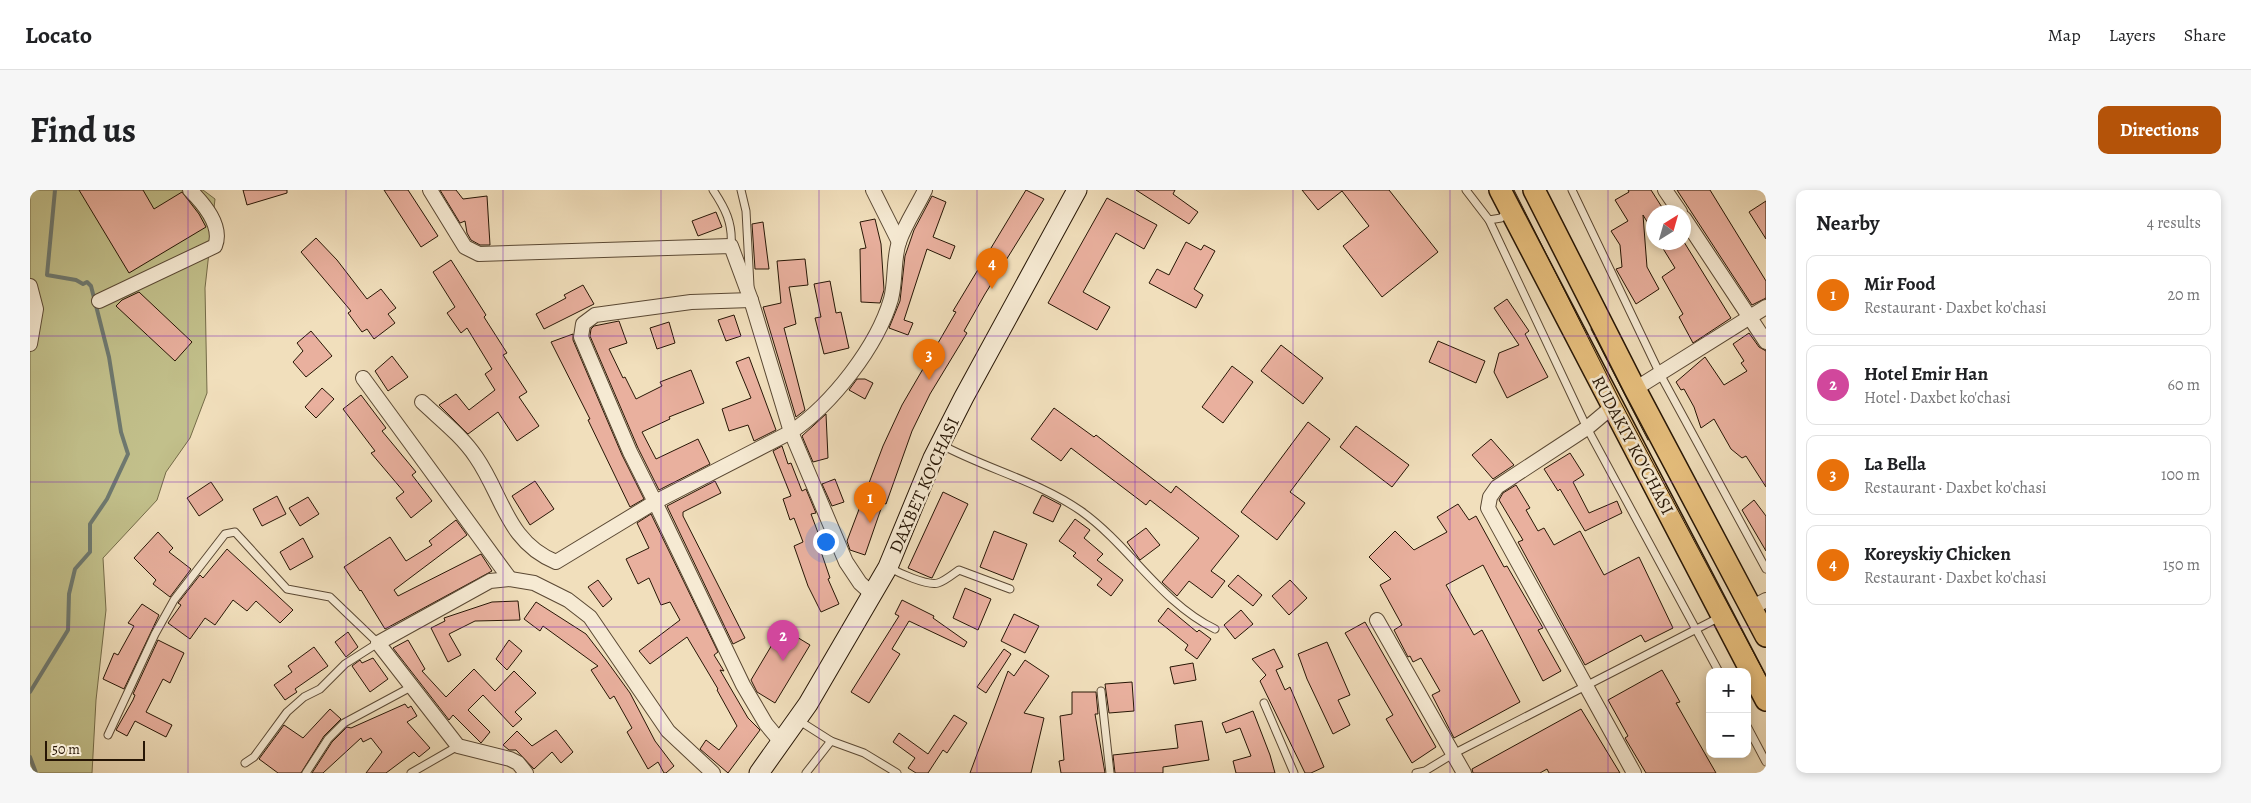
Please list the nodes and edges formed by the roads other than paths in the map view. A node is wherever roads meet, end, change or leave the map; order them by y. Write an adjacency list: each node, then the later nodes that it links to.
1 (190, 190): 21 (street)
2 (430, 190): 18 (street)
3 (713, 190): 18 (lane)
4 (741, 190): 20 (lane)
5 (873, 190): 17 (street)
6 (925, 190): 17 (street)
7 (1077, 190): 33 (main road, DAXBET KO'CHASI)
8 (1466, 190): 15 (lane)
9 (1500, 190): 14 (main road, RUDAKIY KO'CHASI)
10 (1534, 190): 28 (main road, RUDAKIY KO'CHASI)
11 (1572, 190): 26 (lane)
12 (1665, 190): 13 (street)
13 (1675, 205)
14 (1510, 209): 15 (lane); 30 (main road, RUDAKIY KO'CHASI)
15 (1489, 220): 31 (lane)
16 (1691, 229): 23 (street)
17 (899, 242): 32 (street)
18 (732, 246): 20 (street)
19 (30, 286): 25 (street)
20 (751, 300): 32 (street); 34 (street)
21 (99, 302)
22 (1766, 307): 23 (street)
23 (1749, 317): 24 (street); 26 (street)
24 (1766, 342)
25 (30, 344)
26 (1660, 374): 28 (street); 36 (lane)
27 (364, 378): 37 (street)
28 (1635, 389): 40 (main road, RUDAKIY KO'CHASI)
29 (422, 402): 34 (street)
30 (1612, 407): 31 (street); 41 (main road, RUDAKIY KO'CHASI)
31 (1587, 428): 44 (lane); 49 (street)
32 (791, 432): 34 (street); 39 (street)
33 (940, 444): 35 (main road, DAXBET KO'CHASI); 43 (lane)
34 (655, 502): 57 (street)
35 (888, 567): 38 (lane); 39 (main road, DAXBET KO'CHASI)
36 (1766, 569)
37 (514, 579): 46 (street); 65 (street)
38 (1010, 589)
39 (871, 593): 53 (main road, DAXBET KO'CHASI)
40 (1758, 604): 41 (main road); 45 (main road, RUDAKIY KO'CHASI)
41 (1722, 616): 44 (lane); 51 (main road, RUDAKIY KO'CHASI)
42 (1377, 620): 59 (street)
43 (1215, 629)
44 (1696, 629): 47 (lane); 49 (lane)
45 (1766, 636)
46 (378, 643): 48 (street); 55 (lane); 61 (lane)
47 (1717, 668)
48 (411, 687): 58 (street); 62 (lane)
49 (1585, 687): 59 (lane); 73 (street)
50 (1101, 691): 69 (lane)
51 (1766, 700)
52 (1264, 703): 70 (lane)
53 (798, 719): 56 (lane); 57 (main road, DAXBET KO'CHASI)
54 (1751, 734): 60 (lane)
55 (108, 735)
56 (831, 741): 67 (lane); 68 (lane)
57 (782, 742): 66 (main road, DAXBET KO'CHASI)
58 (458, 746): 63 (lane); 64 (street)
59 (1453, 754): 71 (lane); 72 (street)
60 (1766, 762)
61 (245, 763)
62 (306, 773)
63 (411, 773)
64 (526, 773)
65 (713, 773)
66 (759, 773)
67 (806, 773)
68 (897, 773)
69 (1110, 773)
70 (1294, 773)
71 (1416, 773)
72 (1464, 773)
73 (1634, 773)

